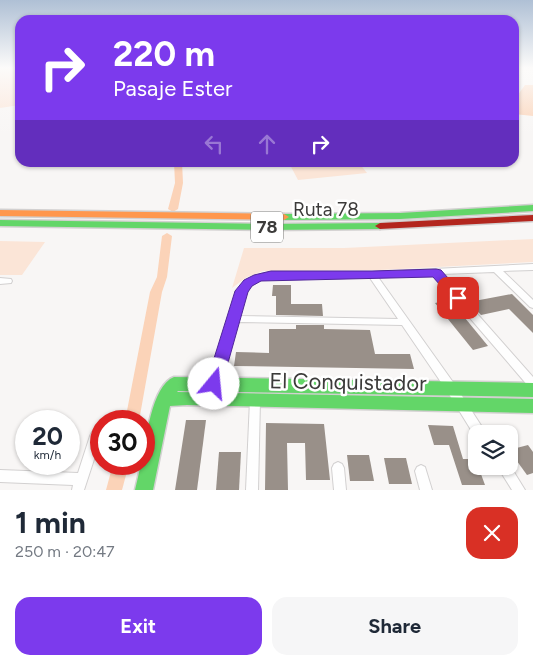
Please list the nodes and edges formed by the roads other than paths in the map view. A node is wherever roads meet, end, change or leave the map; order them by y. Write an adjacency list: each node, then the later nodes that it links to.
1 (533, 208): 2 (main road, Ruta 78 / 78)
2 (0, 213)
3 (533, 218): 4 (main road, Ruta 78 / 78)
4 (0, 223)
5 (533, 267): 6 (street)
6 (496, 269): 7 (street); 9 (street)
7 (436, 273): 8 (street); 13 (street)
8 (372, 276): 10 (street); 11 (street)
9 (533, 305)
10 (234, 319): 11 (street); 12 (street)
11 (404, 322): 14 (street)
12 (214, 384): 14 (main road, El Conquistador); 16 (main road, El Conquistador)
13 (533, 384)
14 (450, 388): 15 (main road, El Conquistador); 18 (street)
15 (533, 390)
16 (163, 400): 17 (main road, El Conquistador); 27 (main road)
17 (255, 400): 18 (main road, El Conquistador); 28 (street)
18 (459, 404): 19 (main road, El Conquistador); 20 (street)
19 (533, 406)
20 (474, 425)
21 (90, 454): 26 (street)
22 (338, 468): 29 (street)
23 (421, 471): 30 (street)
24 (509, 475): 31 (street)
25 (0, 476): 26 (street)
26 (80, 484)
27 (144, 490)
28 (252, 490)
29 (340, 490)
30 (426, 490)
31 (519, 490)

